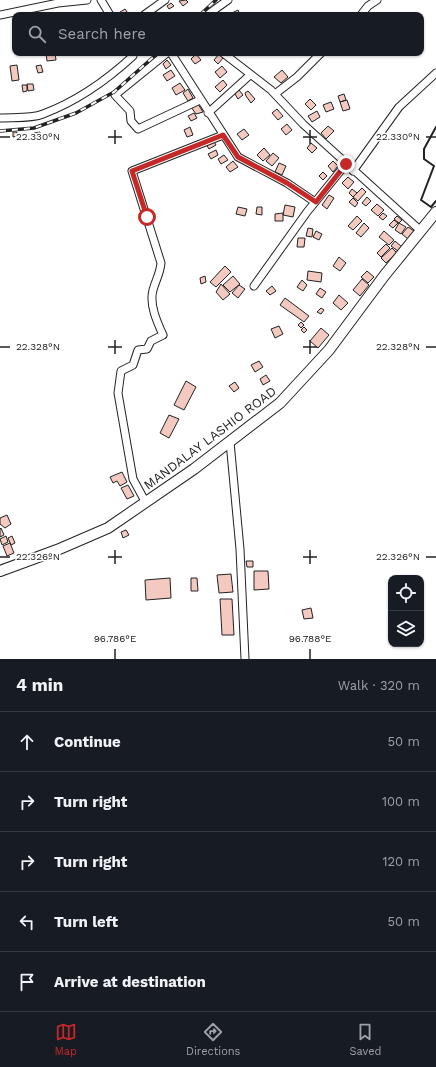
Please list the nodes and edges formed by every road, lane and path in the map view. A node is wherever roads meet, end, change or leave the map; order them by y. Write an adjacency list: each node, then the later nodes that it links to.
1 (87, 0): 6 (street)
2 (165, 0): 8 (street)
3 (228, 0): 9 (street)
4 (377, 0): 10 (street)
5 (103, 1): 7 (street)
6 (14, 12)
7 (108, 12)
8 (148, 12)
9 (211, 12)
10 (363, 12)
11 (12, 13): 12 (street)
12 (0, 15)
13 (133, 56): 23 (street)
14 (163, 56): 21 (street)
15 (173, 56): 21 (street)
16 (227, 56): 19 (street)
17 (318, 56): 20 (street)
18 (436, 73): 26 (street)
19 (250, 75): 20 (street); 22 (street)
20 (275, 94): 25 (street)
21 (200, 100): 22 (street)
22 (208, 113): 24 (street)
23 (0, 118)
24 (223, 135): 27 (street); 32 (street)
25 (346, 164): 26 (street); 27 (street)
26 (353, 171): 29 (street)
27 (316, 202): 30 (street)
28 (436, 212): 29 (highway, MANDALAY LASHIO ROAD)
29 (421, 231): 31 (highway, MANDALAY LASHIO ROAD)
30 (254, 286)
31 (230, 442): 32 (highway, MANDALAY LASHIO ROAD); 34 (street)
32 (146, 503): 33 (highway, MANDALAY LASHIO ROAD)
33 (0, 571)
34 (245, 659)

